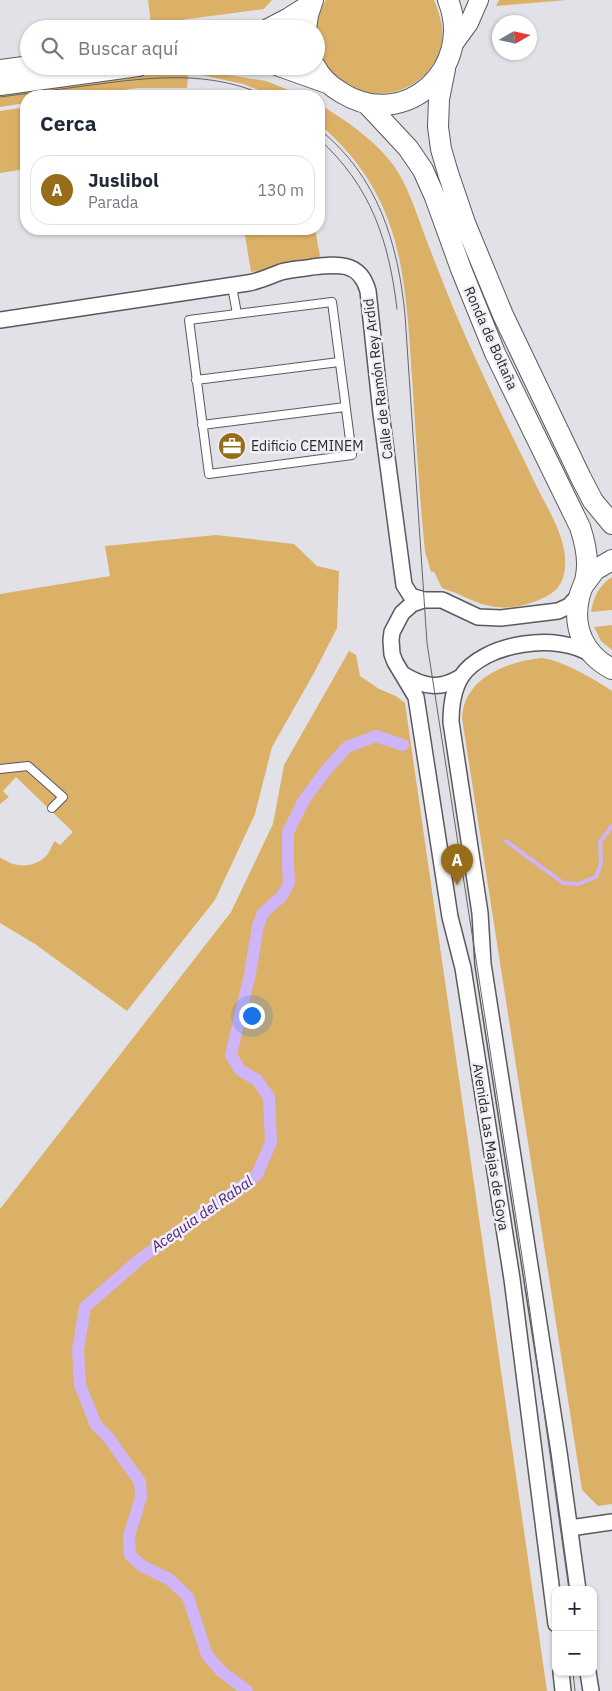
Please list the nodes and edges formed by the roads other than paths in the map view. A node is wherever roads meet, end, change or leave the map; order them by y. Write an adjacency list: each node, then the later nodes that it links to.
1 (448, 0): 6 (main road, Ronda de Boltaña)
2 (479, 0): 6 (street)
3 (312, 2): 4 (main road); 5 (main road)
4 (285, 20)
5 (308, 20)
6 (453, 45): 8 (main road, Ronda de Boltaña)
7 (20, 67): 9 (main road)
8 (445, 69): 15 (main road); 23 (main road, Ronda de Boltaña)
9 (0, 70)
10 (73, 75): 14 (main road)
11 (305, 75): 13 (main road)
12 (322, 75): 13 (main road)
13 (328, 83): 15 (main road)
14 (0, 85)
15 (366, 103): 25 (main road, Ronda de Boltaña)
16 (232, 286): 17 (lane); 18 (street, Calle de Ramón Rey Ardid); 26 (street, Calle de Ramón Rey Ardid)
17 (236, 314): 19 (lane); 20 (lane)
18 (0, 320)
19 (339, 362): 20 (lane); 21 (lane)
20 (196, 380): 22 (lane)
21 (345, 407): 22 (lane); 22 (lane)
22 (202, 425)
23 (612, 524)
24 (612, 560): 25 (main road)
25 (581, 591): 26 (street); 27 (main road, Ronda de Boltaña)
26 (424, 600): 29 (street, Avenida Las Majas de Goya)
27 (592, 655): 28 (main road, Ronda de Boltaña); 30 (street, Avenida Las Majas de Goya)
28 (612, 669)
29 (404, 675): 30 (street, Avenida Las Majas de Goya); 36 (street, Avenida Las Majas de Goya)
30 (461, 677): 34 (street, Avenida Las Majas de Goya)
31 (0, 770): 32 (lane)
32 (52, 808)
33 (612, 1522): 34 (street)
34 (570, 1528): 35 (street, Avenida Las Majas de Goya)
35 (577, 1586)
36 (552, 1593)
37 (561, 1676): 39 (street)
38 (589, 1676): 40 (street)
39 (563, 1691)
40 (591, 1691)

